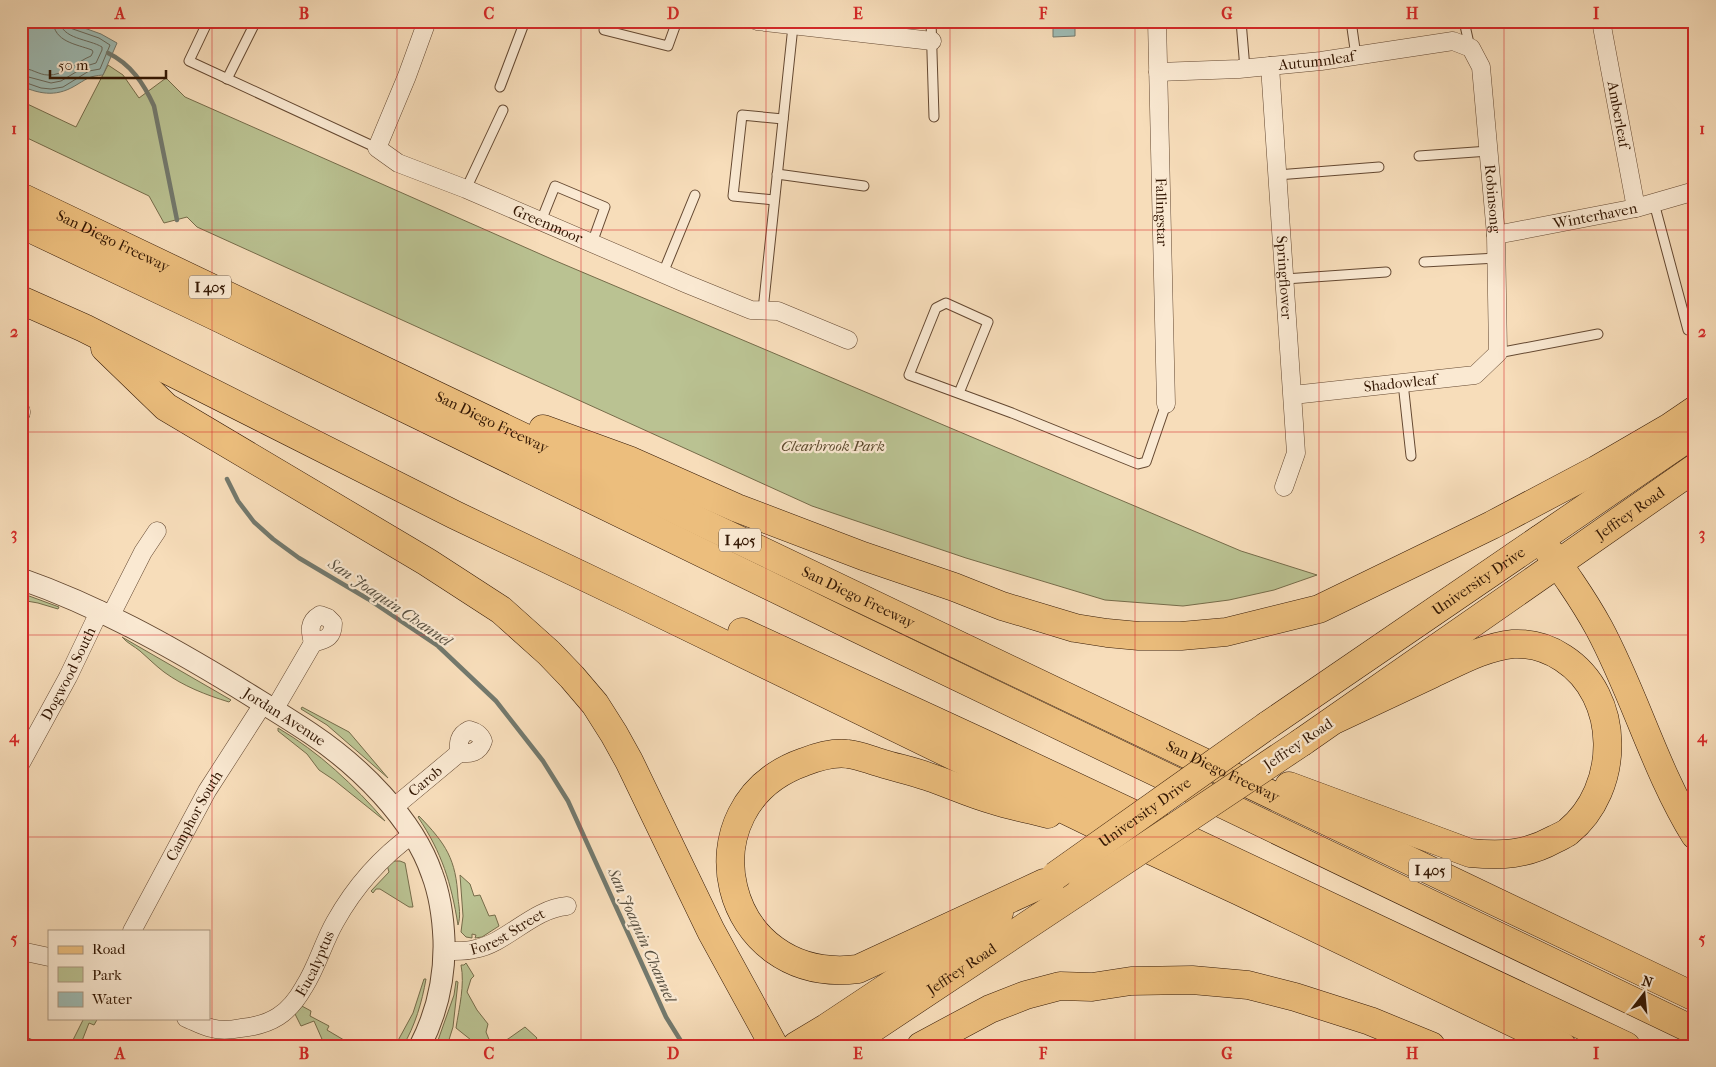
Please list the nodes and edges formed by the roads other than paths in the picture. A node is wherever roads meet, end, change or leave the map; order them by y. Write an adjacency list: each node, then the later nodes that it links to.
1 (208, 21): 22 (lane)
2 (256, 21): 22 (lane)
3 (427, 21): 27 (street)
4 (525, 21): 23 (lane)
5 (606, 21): 6 (lane)
6 (677, 21)
7 (757, 21): 15 (street)
8 (931, 21): 16 (lane)
9 (1157, 21): 21 (street, Fallingstar)
10 (1241, 21): 20 (lane)
11 (1351, 21): 18 (lane)
12 (1464, 21): 17 (lane)
13 (1601, 21): 40 (street, Amberleaf)
14 (823, 25): 15 (street); 16 (street)
15 (793, 26): 26 (lane)
16 (932, 41): 25 (lane)
17 (1471, 48): 18 (street, Autumnleaf); 28 (street, Robinsong)
18 (1356, 56): 19 (street, Autumnleaf)
19 (1270, 66): 20 (street, Autumnleaf); 32 (street, Springflower)
20 (1245, 68): 21 (street, Autumnleaf)
21 (1158, 72): 61 (street, Fallingstar)
22 (227, 79): 27 (lane)
23 (500, 87)
24 (503, 110): 34 (lane)
25 (934, 117)
26 (784, 118): 31 (lane); 38 (lane)
27 (377, 148): 34 (street, Greenmoor)
28 (1489, 151): 29 (lane); 43 (street, Robinsong)
29 (1419, 156)
30 (1379, 167): 32 (lane)
31 (777, 174): 33 (lane); 38 (lane)
32 (1277, 175): 49 (street, Springflower)
33 (864, 186)
34 (466, 189): 41 (street, Greenmoor)
35 (1695, 191): 39 (street, Winterhaven)
36 (694, 195): 48 (lane)
37 (21, 197): 57 (main road, San Diego Freeway / I 405)
38 (774, 200): 51 (lane)
39 (1654, 203): 40 (street, Winterhaven); 53 (lane)
40 (1636, 208): 43 (street, Winterhaven)
41 (541, 221): 44 (street, Greenmoor); 44 (lane)
42 (21, 224): 91 (main road)
43 (1496, 235): 45 (street, Robinsong)
44 (592, 243): 48 (street, Greenmoor)
45 (1496, 258): 46 (lane); 56 (street, Robinsong)
46 (1424, 262)
47 (1386, 272): 49 (lane)
48 (663, 273): 51 (street, Greenmoor)
49 (1285, 279): 60 (street, Springflower)
50 (21, 300): 52 (main road)
51 (763, 310): 55 (street, Greenmoor)
52 (84, 328): 71 (main road); 93 (main road)
53 (1688, 330)
54 (1598, 334): 56 (lane)
55 (848, 340)
56 (1498, 353): 58 (street, Shadowleaf)
57 (398, 378): 62 (main road); 76 (main road, San Diego Freeway / I 405)
58 (1403, 383): 60 (street, Shadowleaf); 64 (lane)
59 (960, 394): 59 (lane); 61 (lane)
60 (1293, 395): 66 (street, Springflower)
61 (1166, 404)
62 (1695, 410)
63 (1695, 434): 68 (main road, Jeffrey Road)
64 (1411, 456)
65 (1695, 468): 69 (main road, Jeffrey Road)
66 (1284, 487)
67 (157, 531): 72 (street, Dogwood South)
68 (1540, 539): 69 (main road); 83 (main road, University Drive, bridge)
69 (1558, 563): 75 (main road, Jeffrey Road); 82 (main road)
70 (21, 580): 72 (street, Jordan Avenue)
71 (633, 600): 80 (main road); 99 (main road)
72 (105, 613): 74 (street, Jordan Avenue); 78 (street, Dogwood South)
73 (313, 643): 74 (street, Camphor South)
74 (268, 707): 79 (street, Jordan Avenue); 85 (street, Camphor South)
75 (1336, 719): 76 (main road); 95 (main road, Jeffrey Road, bridge)
76 (1165, 743): 89 (main road, San Diego Freeway / I 405)
77 (459, 753): 79 (street, Carob)
78 (21, 763)
79 (393, 808): 81 (street, Jordan Avenue)
80 (1098, 826): 83 (main road); 98 (main road)
81 (413, 834): 87 (street, Jordan Avenue); 90 (street, Eucalyptus)
82 (1695, 835)
83 (1049, 879): 94 (main road, University Drive)
84 (567, 906): 87 (street, Forest Street)
85 (133, 930)
86 (21, 951): 88 (street)
87 (444, 951): 92 (street, Jordan Avenue)
88 (48, 957)
89 (1695, 997)
90 (191, 1020)
91 (1695, 1031)
92 (420, 1046)
93 (774, 1046)
94 (796, 1046)
95 (846, 1046)
96 (921, 1046): 97 (main road)
97 (1432, 1046)
98 (1562, 1046)
99 (1626, 1046)

